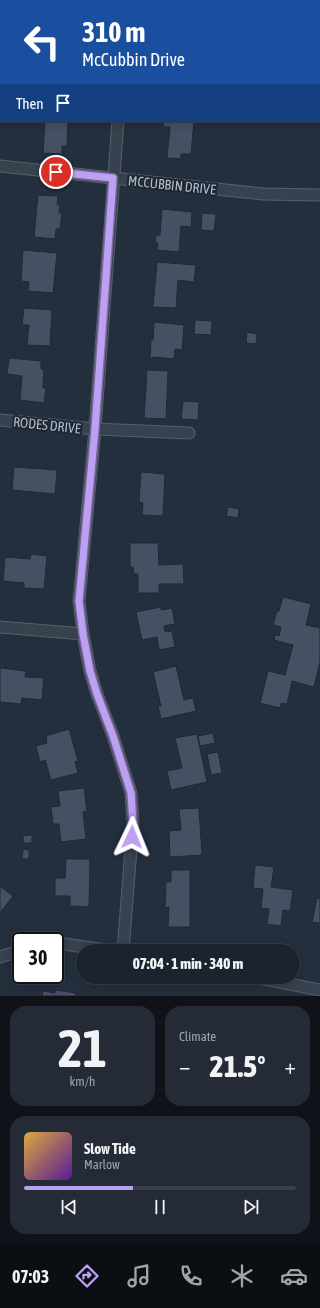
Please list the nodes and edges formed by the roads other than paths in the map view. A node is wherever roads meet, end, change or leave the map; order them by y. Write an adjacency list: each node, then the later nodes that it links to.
1 (118, 122): 3 (street)
2 (0, 166): 3 (street, MCCUBBIN DRIVE)
3 (113, 178): 4 (street, MCCUBBIN DRIVE); 6 (street)
4 (320, 196)
5 (0, 420): 6 (street, RODES DRIVE)
6 (95, 429): 7 (street, RODES DRIVE); 9 (street)
7 (189, 433)
8 (0, 627): 9 (street)
9 (83, 634): 11 (street)
10 (64, 944): 12 (street)
11 (124, 944)
12 (76, 946)
13 (12, 953): 14 (street)
14 (0, 957)
15 (289, 984): 16 (street)
16 (320, 990)

